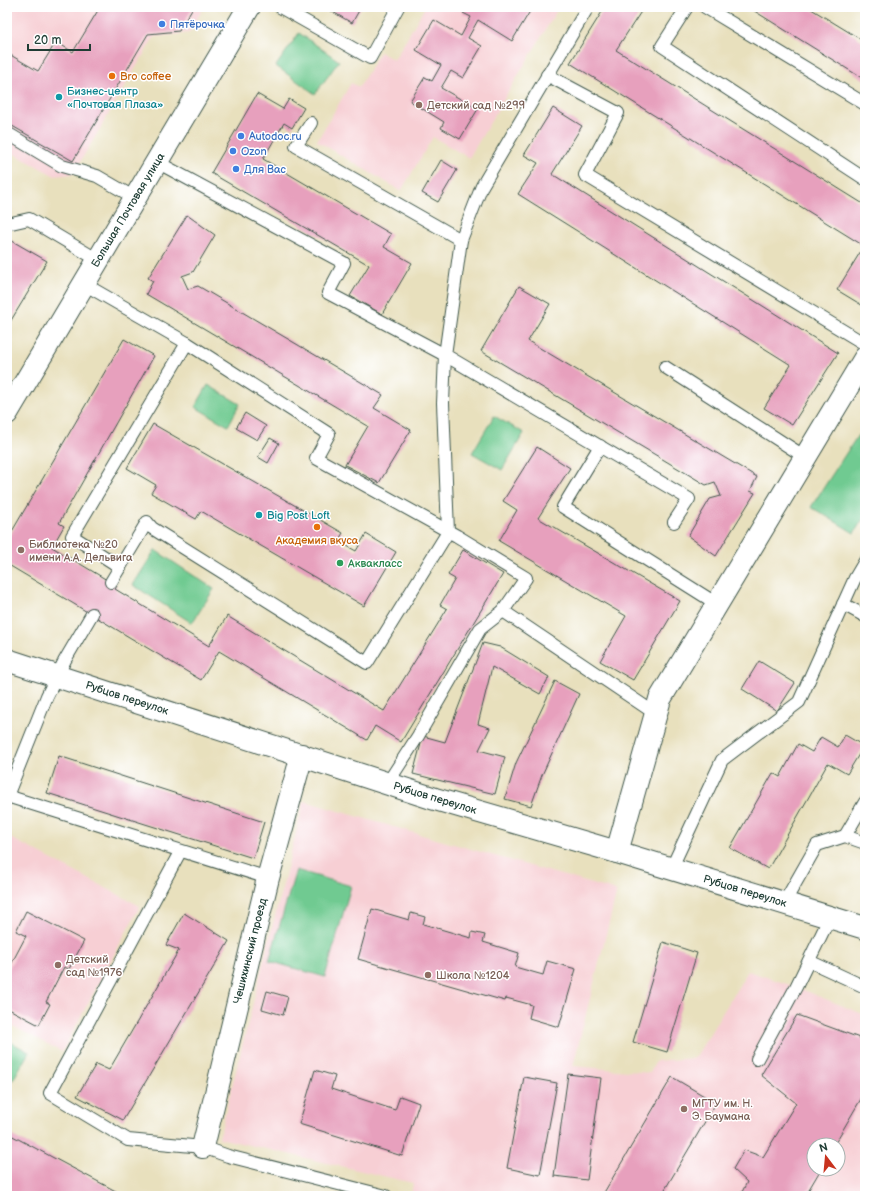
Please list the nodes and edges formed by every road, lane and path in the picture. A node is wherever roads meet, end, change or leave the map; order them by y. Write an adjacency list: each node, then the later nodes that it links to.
1 (249, 7): 11 (street, Большая Почтовая улица)
2 (280, 7): 3 (lane)
3 (398, 7)
4 (588, 7): 7 (lane)
5 (687, 7): 12 (lane)
6 (704, 7): 8 (lane)
7 (547, 75): 15 (lane); 19 (lane)
8 (865, 104)
9 (311, 123): 15 (lane)
10 (7, 133): 13 (lane)
11 (156, 162): 13 (street, Большая Почтовая улица); 20 (lane)
12 (865, 179)
13 (135, 198): 16 (street, Большая Почтовая улица)
14 (7, 224): 16 (lane)
15 (461, 240): 20 (lane)
16 (98, 260): 17 (street, Большая Почтовая улица)
17 (84, 284): 18 (lane); 23 (street, Большая Почтовая улица)
18 (187, 343): 27 (lane); 29 (lane)
19 (865, 344)
20 (445, 355): 24 (lane); 27 (lane)
21 (865, 358): 25 (street)
22 (665, 367): 25 (lane)
23 (7, 413)
24 (600, 446): 26 (lane); 31 (lane)
25 (805, 457): 31 (street)
26 (674, 522)
27 (448, 532): 29 (lane); 33 (lane)
28 (865, 561): 32 (lane)
29 (120, 567): 30 (lane)
30 (111, 582)
31 (717, 604): 38 (street)
32 (843, 604): 35 (lane); 46 (lane)
33 (503, 611): 38 (lane); 40 (lane)
34 (92, 614): 37 (lane)
35 (865, 616)
36 (7, 660): 37 (street, Рубцов переулок)
37 (56, 676): 39 (street, Рубцов переулок); 44 (lane)
38 (656, 714): 45 (street)
39 (302, 755): 40 (street, Рубцов переулок); 47 (street, Чешихинский проезд)
40 (387, 784): 45 (street, Рубцов переулок)
41 (865, 802): 42 (lane)
42 (845, 836): 43 (lane); 48 (lane)
43 (865, 843)
44 (180, 852): 47 (lane); 54 (lane)
45 (617, 852): 46 (street, Рубцов переулок)
46 (671, 869): 48 (street, Рубцов переулок)
47 (268, 878): 54 (street, Чешихинский проезд)
48 (784, 903): 49 (street, Рубцов переулок)
49 (830, 917): 50 (street, Рубцов переулок); 51 (lane)
50 (865, 928)
51 (809, 961): 52 (lane); 53 (lane)
52 (865, 987)
53 (757, 1059)
54 (203, 1147): 55 (lane)
55 (386, 1196)

